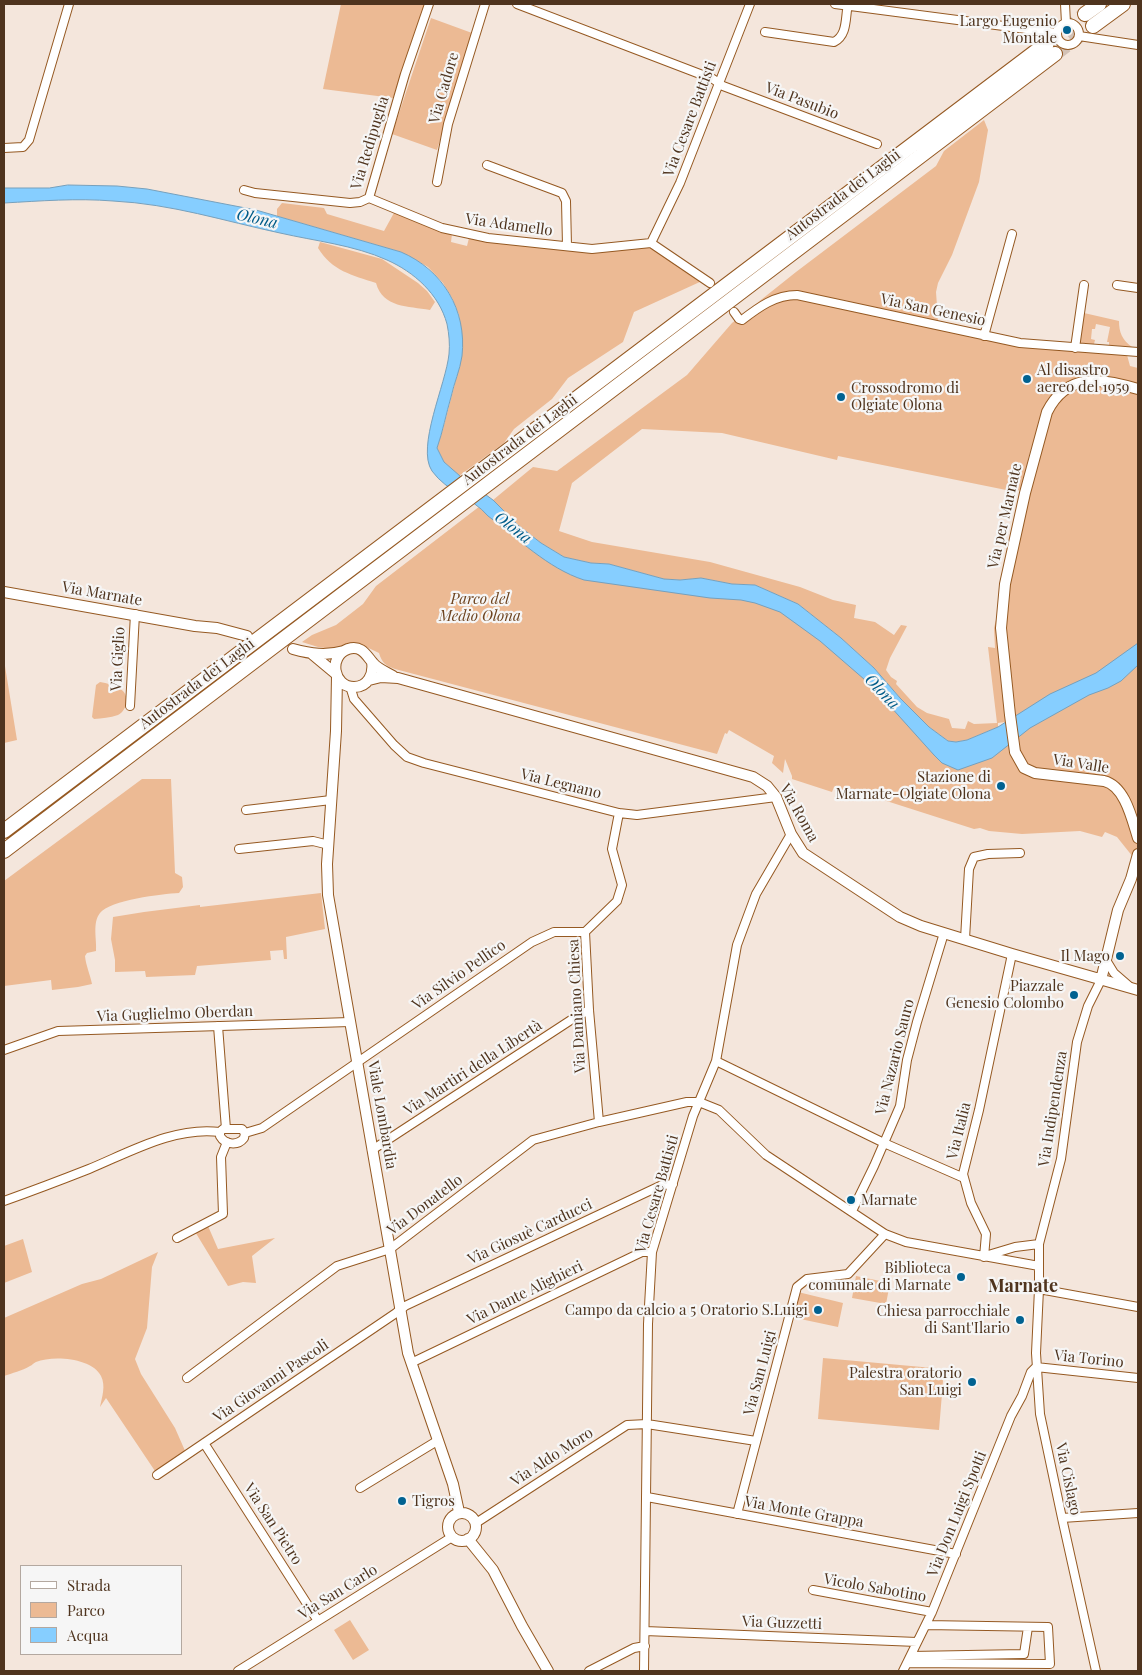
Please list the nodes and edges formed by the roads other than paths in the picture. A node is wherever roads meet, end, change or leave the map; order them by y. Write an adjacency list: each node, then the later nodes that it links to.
1 (69, 4): 20 (street)
2 (429, 4): 24 (street, Via Redipuglia)
3 (485, 4): 22 (street, Via Cadore)
4 (517, 4): 18 (street, Via Pasubio)
5 (750, 4): 18 (street, Via Cesare Battisti)
6 (835, 4): 10 (street)
7 (1065, 4): 12 (street)
8 (1099, 4): 11 (highway)
9 (1123, 4): 13 (highway)
10 (847, 5): 14 (street); 16 (street)
11 (1085, 14)
12 (1066, 23): 15 (street); 16 (street)
13 (1094, 26)
14 (765, 32)
15 (1079, 36): 16 (street); 17 (street)
16 (1053, 43): 56 (highway, Autostrada dei Laghi); 61 (highway, Autostrada dei Laghi)
17 (1138, 45)
18 (719, 82): 19 (street, Via Pasubio); 26 (street, Via Cesare Battisti)
19 (877, 144)
20 (4, 148)
21 (486, 165): 27 (street)
22 (437, 182)
23 (244, 190): 24 (street, Via Redipuglia)
24 (369, 198): 27 (street, Via Adamello)
25 (1012, 234): 33 (street)
26 (651, 243): 27 (street, Via Adamello); 28 (street)
27 (567, 246)
28 (710, 283)
29 (1084, 285): 34 (street)
30 (1117, 285): 31 (street)
31 (1138, 288)
32 (734, 312): 33 (street, Via San Genesio)
33 (984, 336): 34 (street, Via San Genesio)
34 (1075, 348): 35 (street, Via San Genesio)
35 (1138, 352)
36 (1138, 389): 51 (street, Via per Marnate)
37 (4, 592): 38 (street, Via Marnate)
38 (135, 614): 39 (street, Via Marnate); 48 (street, Via Giglio)
39 (245, 637)
40 (293, 649): 42 (street)
41 (344, 651): 42 (street); 43 (street, Via Roma); 44 (street)
42 (312, 654): 44 (street)
43 (372, 662): 45 (street, Via Roma); 46 (street)
44 (336, 675): 47 (street); 50 (street, Viale Lombardia)
45 (398, 678): 46 (street, Via Roma); 52 (street, Via Roma)
46 (365, 682): 47 (street, Via Roma); 49 (street)
47 (350, 686): 49 (street, Via Legnano); 50 (street, Viale Lombardia)
48 (130, 706)
49 (363, 710): 55 (street, Via Legnano)
50 (336, 715): 53 (street, Viale Lombardia)
51 (1012, 732): 58 (street, Via Valle)
52 (776, 796): 55 (street, Via Legnano); 57 (street, Via Roma)
53 (331, 800): 54 (street); 59 (street, Viale Lombardia)
54 (246, 810)
55 (619, 813): 64 (street, Via Damiano Chiesa)
56 (4, 832)
57 (791, 834): 65 (street, Via Roma); 75 (street, Via Cesare Battisti)
58 (1138, 838)
59 (329, 845): 60 (street); 72 (street, Viale Lombardia)
60 (239, 848)
61 (4, 851)
62 (1020, 853): 66 (street)
63 (1138, 854): 68 (street)
64 (585, 932): 71 (street, Via Damiano Chiesa); 76 (street, Via Silvio Pellico)
65 (944, 933): 66 (street, Via Roma); 82 (street, Via Nazario Sauro)
66 (965, 939): 67 (street, Via Roma)
67 (1012, 954): 69 (street, Via Roma); 84 (street, Via Italia)
68 (1106, 960): 69 (street); 70 (street)
69 (1101, 980): 70 (street, Via Roma); 90 (street, Via Indipendenza)
70 (1134, 989)
71 (589, 1010): 78 (street, Via Damiano Chiesa); 83 (street, Via Martiri della Libertà)
72 (350, 1022): 73 (street, Via Guglielmo Oberdan); 76 (street, Viale Lombardia)
73 (218, 1026): 74 (street, Via Guglielmo Oberdan); 79 (street)
74 (4, 1050)
75 (716, 1061): 77 (street, Via Cesare Battisti); 82 (street)
76 (357, 1062): 80 (street, Via Silvio Pellico); 83 (street, Viale Lombardia)
77 (699, 1102): 78 (street, Via Donatello); 85 (street, Via Cesare Battisti); 87 (street)
78 (599, 1122): 92 (street, Via Donatello)
79 (223, 1130): 80 (street); 81 (street); 86 (street)
80 (245, 1134): 81 (street, Via Silvio Pellico)
81 (227, 1142): 89 (street)
82 (884, 1143): 84 (street); 87 (street, Via Nazario Sauro)
83 (372, 1150): 92 (street, Viale Lombardia)
84 (964, 1178): 94 (street, Via Italia)
85 (673, 1184): 93 (street, Via Cesare Battisti); 99 (street, Via Giosuè Carducci)
86 (4, 1201)
87 (852, 1211): 88 (street)
88 (884, 1234): 94 (street); 108 (street, Via San Luigi)
89 (177, 1238)
90 (1039, 1244): 91 (street); 96 (street, Via Indipendenza)
91 (1012, 1248): 94 (street); 95 (street)
92 (390, 1249): 99 (street, Viale Lombardia); 102 (street, Via Donatello)
93 (652, 1252): 100 (street, Via Dante Alighieri); 106 (street, Via Cesare Battisti)
94 (984, 1257): 95 (street)
95 (1010, 1261): 96 (street)
96 (1039, 1266): 97 (street, Via Cislago)
97 (1039, 1289): 98 (street); 101 (street, Via Cislago)
98 (1138, 1307)
99 (401, 1309): 100 (street, Viale Lombardia); 109 (street, Via Giovanni Pascoli)
100 (411, 1363): 107 (street, Viale Lombardia)
101 (1036, 1367): 103 (street, Via Torino); 104 (street, Via Don Luigi Spotti); 105 (street, Via Cislago)
102 (187, 1378)
103 (1138, 1378)
104 (1022, 1396): 105 (street); 120 (street, Via Don Luigi Spotti)
105 (1038, 1396): 116 (street, Via Cislago)
106 (647, 1424): 108 (street, Via Aldo Moro); 112 (street, Via Cesare Battisti); 117 (street, Via Aldo Moro)
107 (438, 1441): 111 (street); 113 (street, Viale Lombardia)
108 (756, 1441): 115 (street, Via San Luigi)
109 (204, 1443): 110 (street, Via Giovanni Pascoli); 123 (street, Via San Pietro)
110 (157, 1475)
111 (360, 1488)
112 (647, 1497): 115 (street, Via Monte Grappa); 126 (street, Via Cesare Battisti)
113 (459, 1512): 117 (street); 118 (street)
114 (1138, 1513): 116 (street)
115 (737, 1514): 120 (street, Via Monte Grappa)
116 (1062, 1518): 135 (street, Via Cislago)
117 (476, 1523): 119 (street)
118 (452, 1537): 119 (street); 123 (street, Via San Carlo)
119 (468, 1540): 131 (street)
120 (956, 1554): 122 (street, Via Don Luigi Spotti)
121 (813, 1590): 122 (street, Vicolo Sabotino)
122 (932, 1612): 124 (street, Via Don Luigi Spotti)
123 (318, 1621): 130 (street, Via San Carlo)
124 (926, 1625): 125 (street); 127 (street, Via Don Luigi Spotti)
125 (1028, 1627): 129 (street); 129 (street)
126 (645, 1631): 127 (street, Via Guzzetti); 128 (street, Via Cesare Battisti)
127 (917, 1642): 129 (street, Via Don Luigi Spotti)
128 (644, 1646): 132 (street); 133 (street, Via Cesare Battisti)
129 (909, 1659): 134 (street, Via Don Luigi Spotti)
130 (238, 1671)
131 (548, 1671)
132 (589, 1671)
133 (644, 1671)
134 (903, 1671)
135 (1096, 1671)

